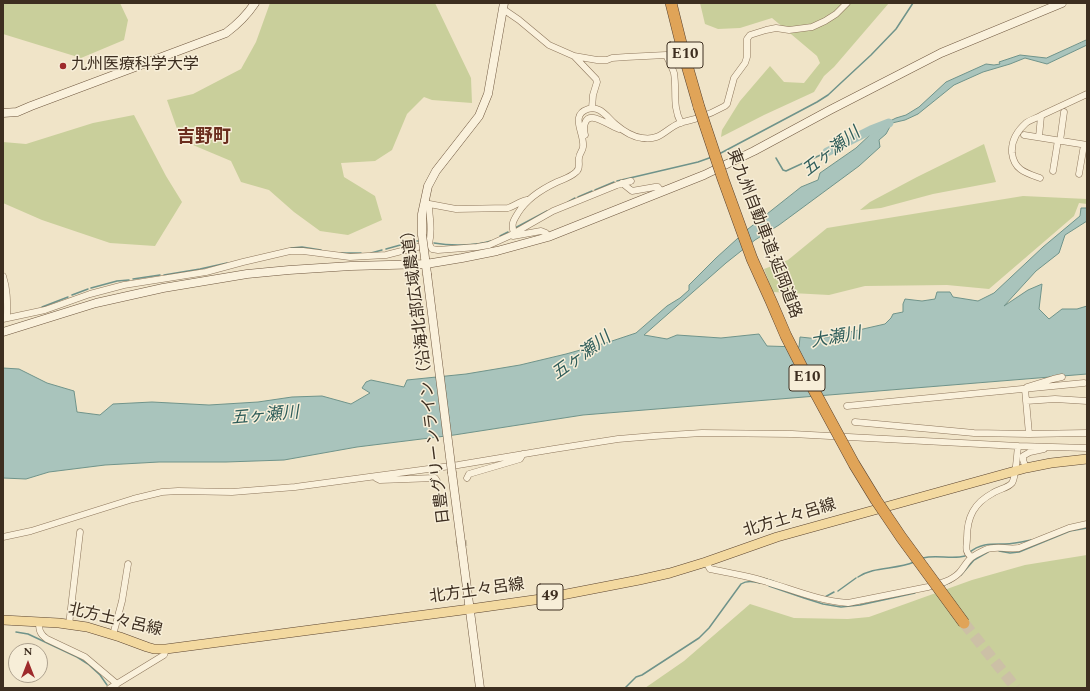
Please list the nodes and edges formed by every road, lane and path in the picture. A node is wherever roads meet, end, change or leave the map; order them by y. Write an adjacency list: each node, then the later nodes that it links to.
1 (255, 3): 10 (street)
2 (671, 3): 62 (highway, 東九州自動車道;延岡道路 / E10, bridge)
3 (847, 3): 12 (street)
4 (1062, 3): 24 (street)
5 (504, 6): 6 (street); 26 (street, 日豊グリーンライン（沿海北部広域農道）)
6 (574, 56): 8 (street); 12 (street)
7 (1087, 94): 11 (street)
8 (592, 108): 13 (street); 18 (street)
9 (1064, 112): 16 (street)
10 (3, 113)
11 (1041, 116): 15 (street); 21 (street)
12 (681, 123): 13 (street)
13 (629, 133): 18 (street)
14 (1024, 135): 15 (street)
15 (1038, 137): 16 (street)
16 (1059, 140): 17 (street); 19 (street)
17 (1086, 143): 20 (street)
18 (583, 147): 25 (street)
19 (1053, 171)
20 (1079, 174)
21 (1040, 178)
22 (631, 181): 23 (street)
23 (622, 184): 24 (street); 27 (street)
24 (661, 191): 28 (street)
25 (527, 200): 26 (street); 27 (street)
26 (426, 203): 29 (street, 日豊グリーンライン（沿海北部広域農道）, bridge); 29 (street)
27 (512, 234): 28 (street); 29 (street)
28 (548, 237): 30 (street)
29 (426, 247): 30 (street, 日豊グリーンライン（沿海北部広域農道）); 32 (street)
30 (426, 264): 33 (street); 59 (street, 日豊グリーンライン（沿海北部広域農道）, bridge)
31 (3, 276): 32 (street)
32 (5, 319)
33 (3, 332)
34 (1062, 377): 36 (street)
35 (1084, 383): 36 (street)
36 (1026, 388): 37 (street); 39 (street)
37 (1026, 401): 38 (street); 42 (street)
38 (1087, 401)
39 (847, 406)
40 (856, 422): 42 (street)
41 (1087, 433): 42 (street)
42 (1029, 434)
43 (1018, 446): 44 (street); 46 (street); 49 (street)
44 (1050, 447): 45 (street); 48 (street)
45 (1087, 448)
46 (523, 454): 50 (street); 51 (street)
47 (1087, 459): 48 (main road, 北方土々呂線 / 49)
48 (1026, 468): 49 (main road, 北方土々呂線 / 49)
49 (1015, 471): 56 (street); 57 (main road, 北方土々呂線 / 49)
50 (372, 477): 52 (street); 55 (street)
51 (467, 478)
52 (437, 481)
53 (1087, 524): 56 (street)
54 (80, 532): 63 (street)
55 (3, 537)
56 (971, 557): 57 (street)
57 (706, 562): 59 (main road, 北方土々呂線 / 49)
58 (128, 564): 64 (street)
59 (470, 609): 65 (main road, 北方土々呂線 / 49); 68 (street, 日豊グリーンライン（沿海北部広域農道）)
60 (3, 620): 61 (main road, 北方土々呂線 / 49)
61 (40, 622): 63 (main road, 北方土々呂線 / 49); 66 (street)
62 (964, 624)
63 (69, 625): 64 (main road, 北方土々呂線 / 49)
64 (113, 635): 65 (main road, 北方土々呂線 / 49)
65 (166, 649): 66 (street)
66 (117, 684): 67 (street)
67 (110, 688)
68 (480, 688)

